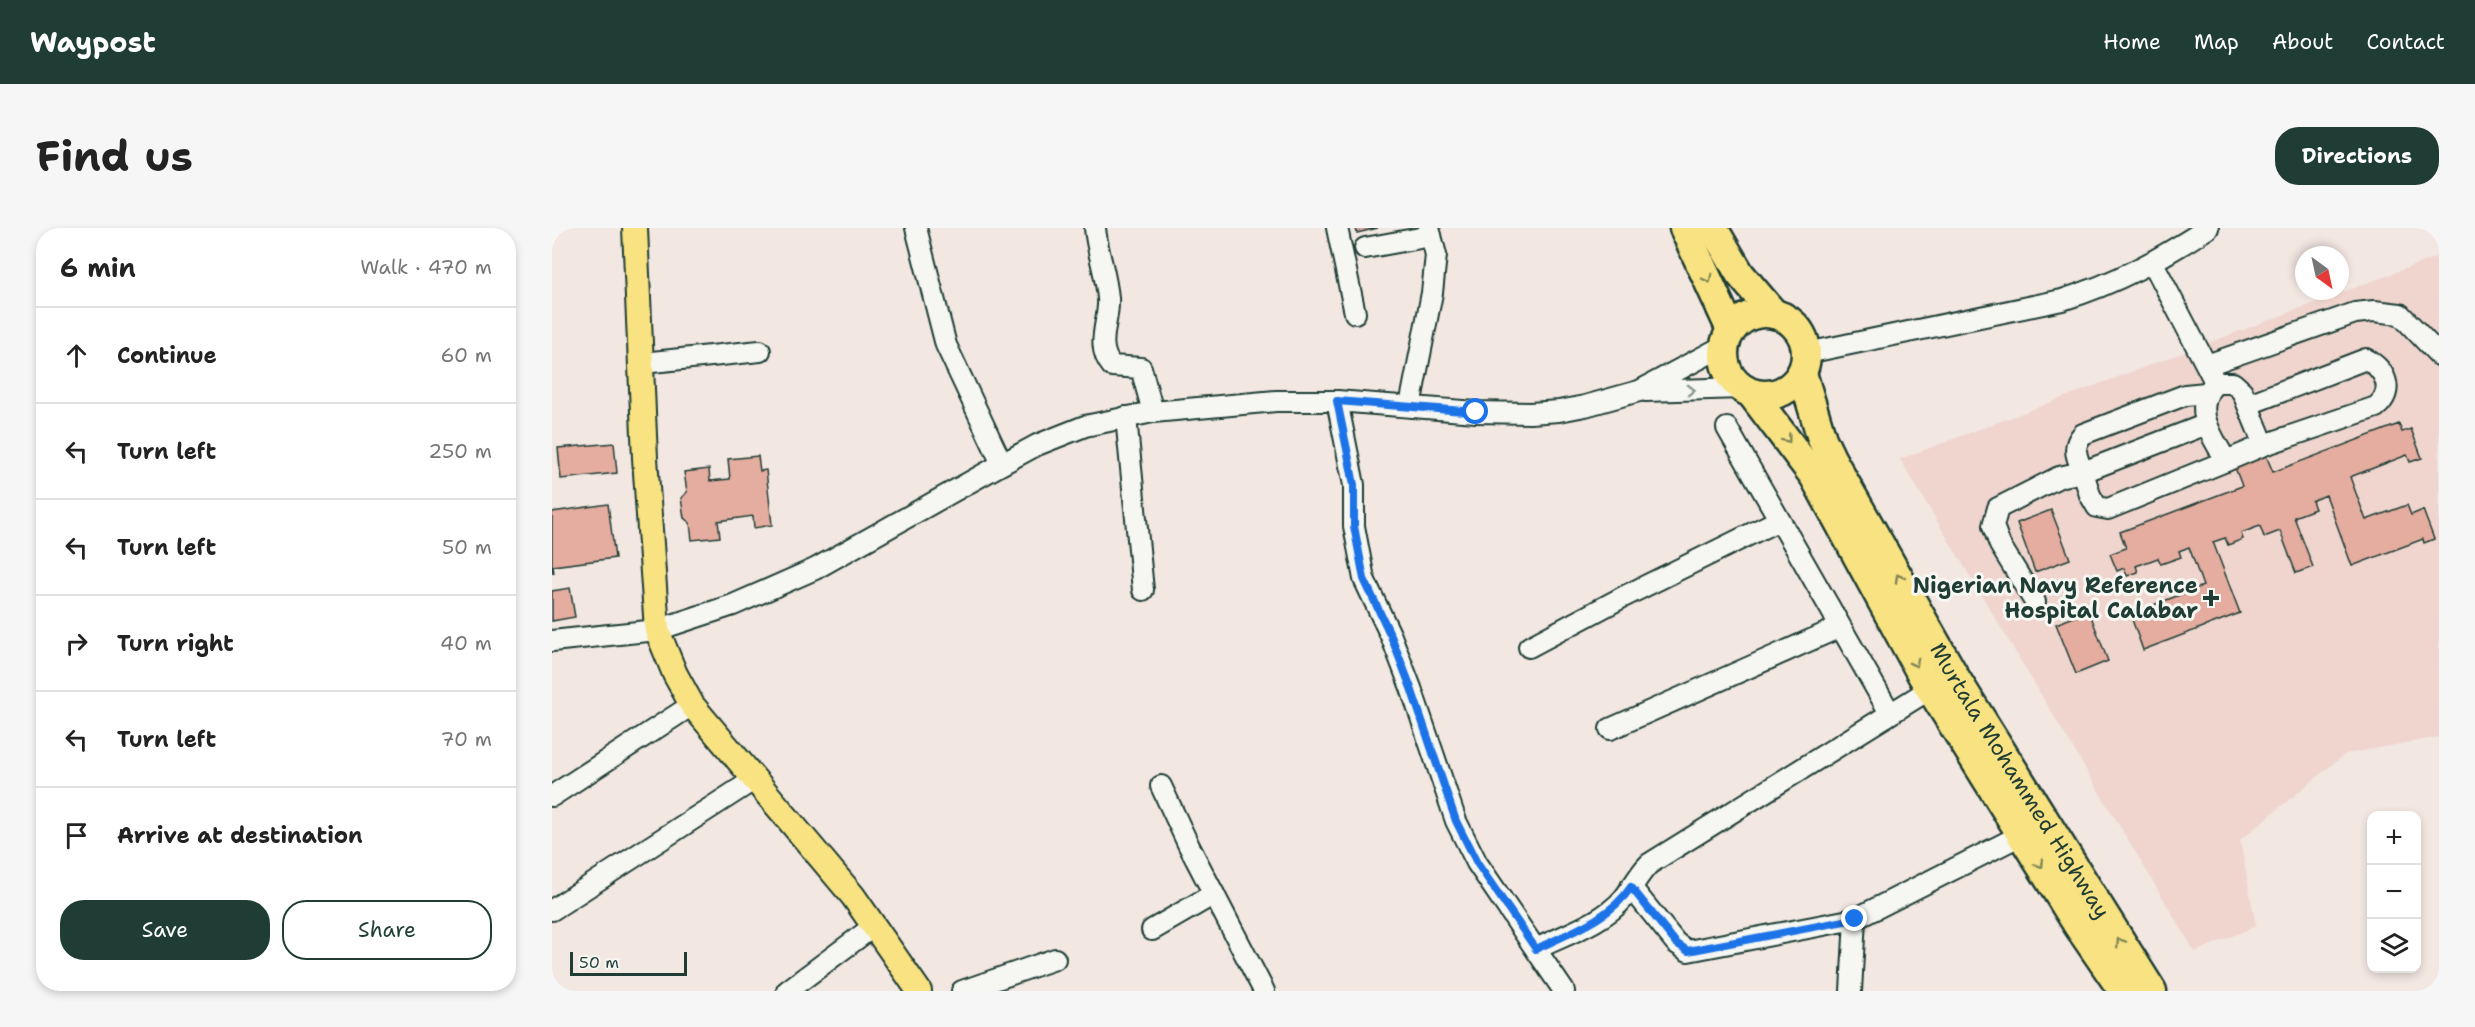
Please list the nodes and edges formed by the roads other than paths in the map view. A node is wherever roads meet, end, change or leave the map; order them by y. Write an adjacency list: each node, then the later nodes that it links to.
1 (635, 228): 16 (main road)
2 (916, 228): 30 (street)
3 (1095, 228): 24 (street)
4 (1337, 228): 11 (street)
5 (1684, 228): 13 (highway, one-way to 13)
6 (1713, 228): 12 (highway)
7 (2208, 228): 10 (street)
8 (1430, 232): 9 (street); 23 (street)
9 (1365, 248)
10 (2153, 263): 17 (street); 18 (street)
11 (1354, 313)
12 (1774, 314): 13 (highway); 17 (highway)
13 (1728, 338): 19 (street); 20 (highway)
14 (760, 351): 16 (street)
15 (2439, 356): 18 (street)
16 (642, 363): 36 (main road)
17 (1804, 363): 20 (highway); 62 (highway, Murtala Mohammed Highway, one-way to 17)
18 (2210, 380): 22 (street); 26 (street); 31 (street)
19 (1639, 391): 20 (street, one-way to 20); 23 (street)
20 (1747, 391): 39 (highway, Murtala Mohammed Highway, one-way to 39)
21 (1337, 401): 23 (street); 24 (street); 53 (street)
22 (2249, 404): 28 (street); 28 (street)
23 (1410, 406)
24 (1153, 412): 25 (street)
25 (1126, 417): 30 (street); 33 (street)
26 (2207, 424): 29 (street); 31 (street)
27 (1727, 428): 32 (street)
28 (2264, 445): 29 (street)
29 (2226, 461): 31 (street)
30 (1002, 464): 36 (street)
31 (2083, 472): 34 (street)
32 (1779, 520): 35 (street); 38 (street)
33 (1143, 590)
34 (2035, 602)
35 (1840, 627): 41 (street); 42 (street)
36 (657, 630): 37 (street); 40 (main road)
37 (552, 641)
38 (1529, 647)
39 (1930, 688): 41 (street); 46 (highway, Murtala Mohammed Highway)
40 (692, 705): 43 (main road); 45 (street)
41 (1890, 713): 47 (street)
42 (1610, 729)
43 (755, 779): 49 (street); 51 (main road)
44 (1161, 786): 48 (street)
45 (552, 796)
46 (2022, 835): 50 (street); 61 (highway, Murtala Mohammed Highway, one-way to 61)
47 (1631, 887): 50 (street); 53 (street)
48 (1214, 894): 52 (street); 58 (street)
49 (552, 910)
50 (1855, 919): 60 (street)
51 (874, 926): 55 (street); 56 (main road)
52 (1152, 930)
53 (1536, 949): 59 (street)
54 (1055, 959): 57 (street)
55 (787, 991)
56 (919, 991)
57 (962, 991)
58 (1264, 991)
59 (1564, 991)
60 (1851, 991)
61 (2123, 991)
62 (2152, 991)

